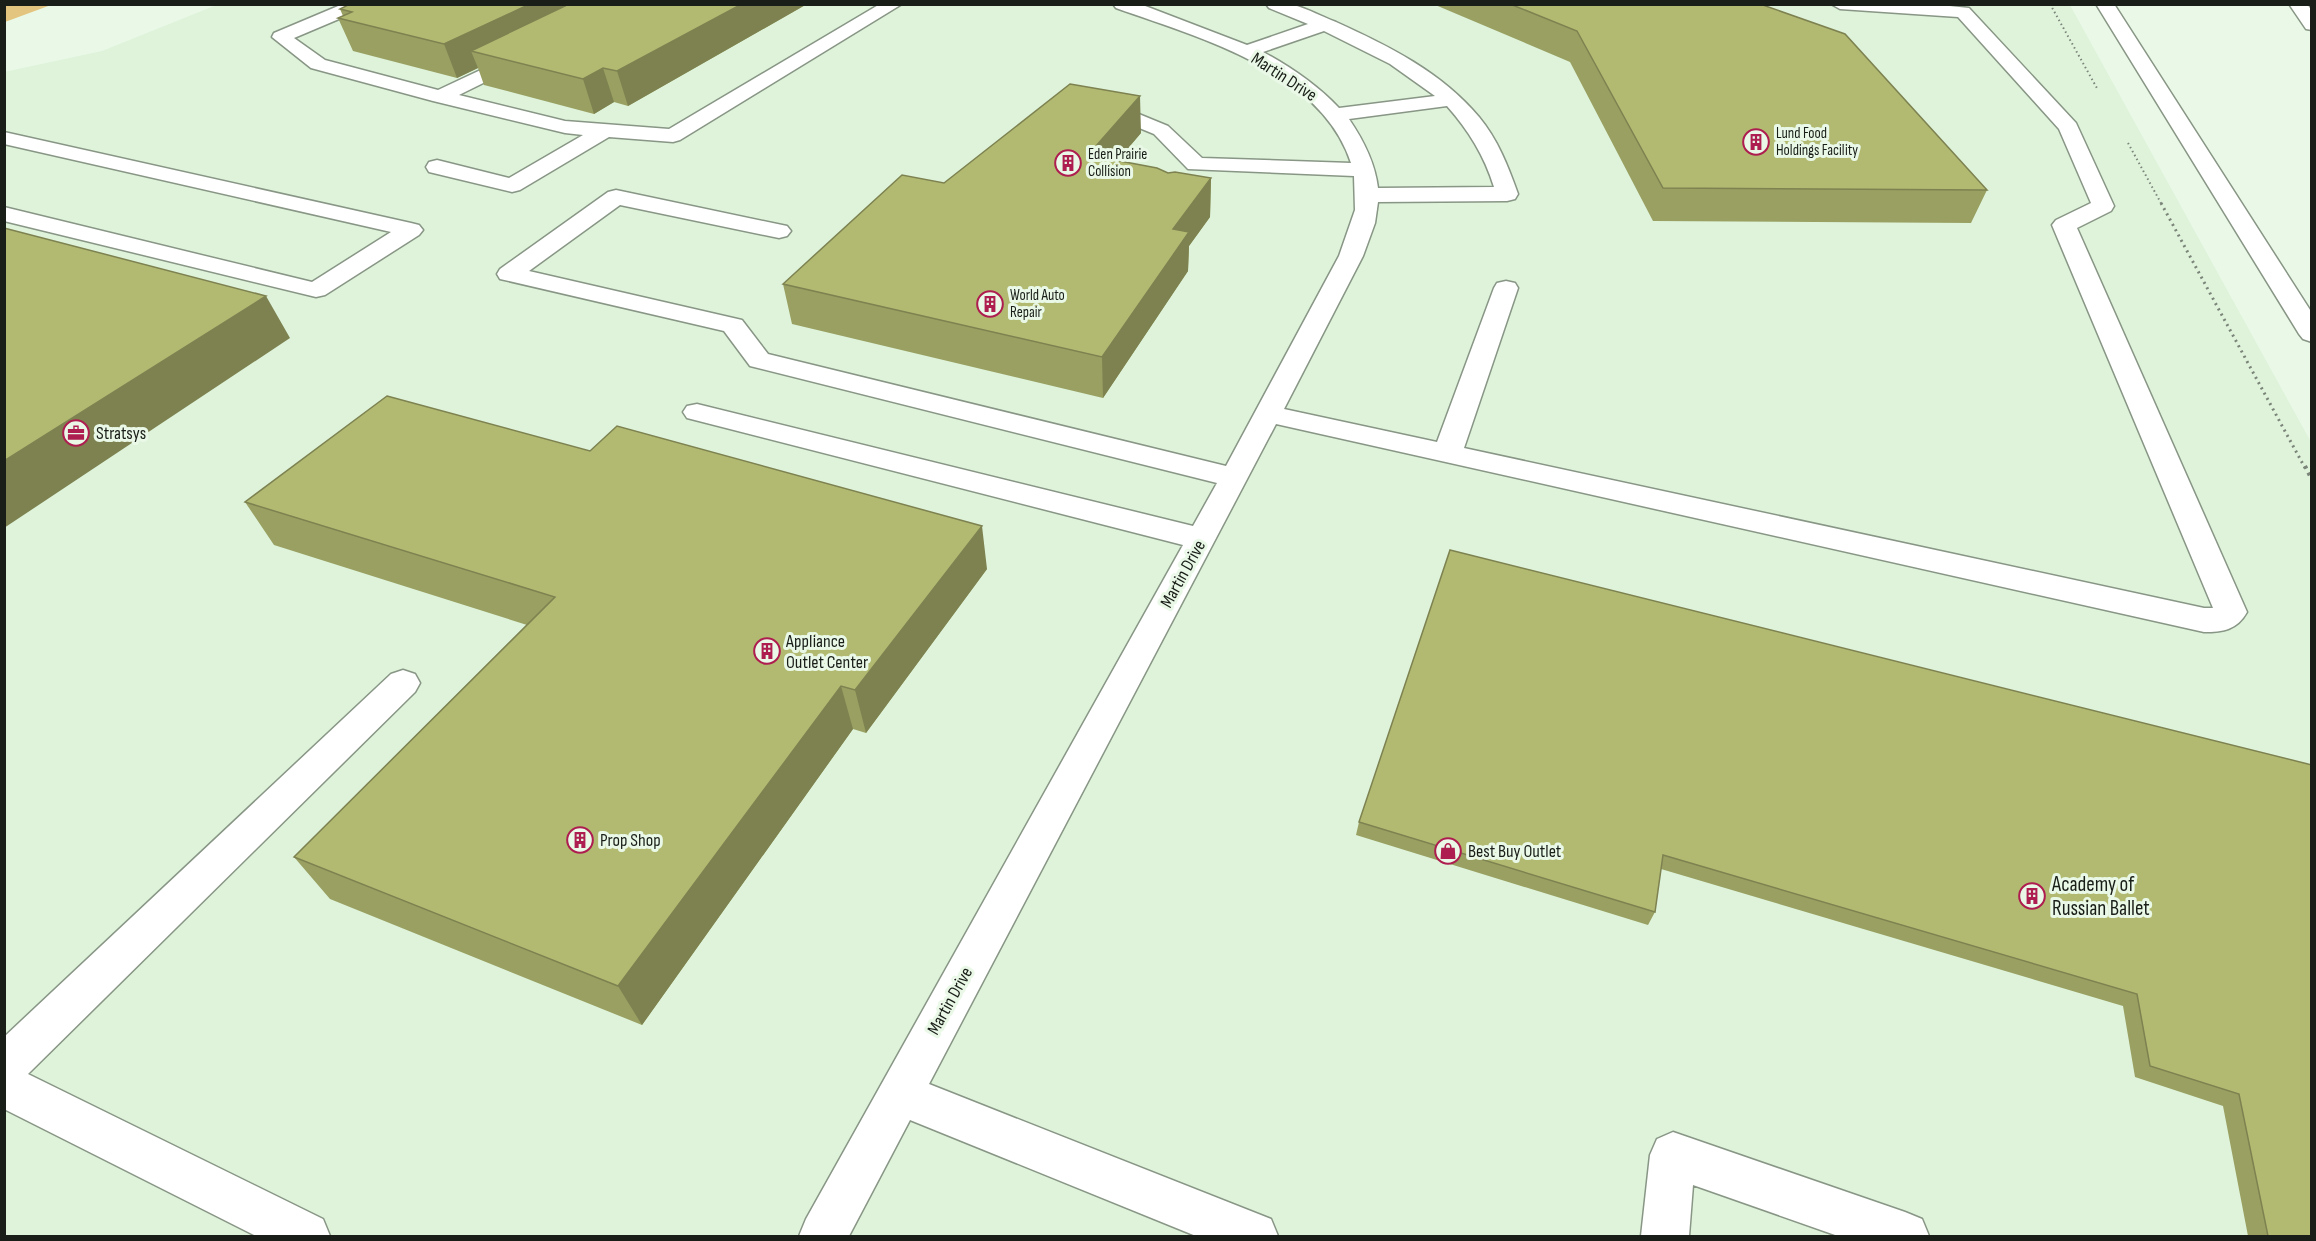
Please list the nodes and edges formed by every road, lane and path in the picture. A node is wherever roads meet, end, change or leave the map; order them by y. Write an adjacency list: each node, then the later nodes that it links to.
1 (358, 4): 14 (main road)
2 (893, 4): 18 (main road)
3 (1122, 4): 12 (main road, Martin Drive)
4 (1275, 4): 9 (main road)
5 (1840, 4): 31 (main road)
6 (2050, 4): 13 (path)
7 (2105, 4): 28 (main road)
8 (2298, 4): 10 (main road)
9 (1325, 24): 12 (main road); 15 (main road)
10 (2312, 25)
11 (542, 47): 14 (main road)
12 (1246, 52): 17 (main road, Martin Drive)
13 (2100, 93)
14 (440, 97): 18 (main road)
15 (1450, 100): 17 (main road); 23 (main road)
16 (1105, 107): 21 (main road)
17 (1335, 115): 23 (main road, Martin Drive)
18 (606, 130): 22 (main road)
19 (4, 138): 25 (main road)
20 (2128, 143): 33 (path)
21 (1196, 164): 23 (main road); 24 (main road)
22 (437, 167)
23 (1366, 182): 30 (main road, Martin Drive)
24 (1182, 183)
25 (4, 214)
26 (779, 231): 32 (main road)
27 (1506, 288): 31 (main road)
28 (2312, 334)
29 (697, 412): 34 (main road)
30 (1268, 414): 31 (main road); 32 (main road, Martin Drive)
31 (1447, 453)
32 (1234, 478): 34 (main road, Martin Drive)
33 (2312, 480)
34 (1202, 539): 38 (main road, Martin Drive)
35 (403, 683): 36 (main road)
36 (4, 1067)
37 (4, 1085): 39 (main road)
38 (899, 1094): 40 (main road, Martin Drive); 41 (main road)
39 (306, 1236)
40 (823, 1236)
41 (1254, 1236)
42 (1665, 1236): 43 (main road)
43 (1905, 1236)

